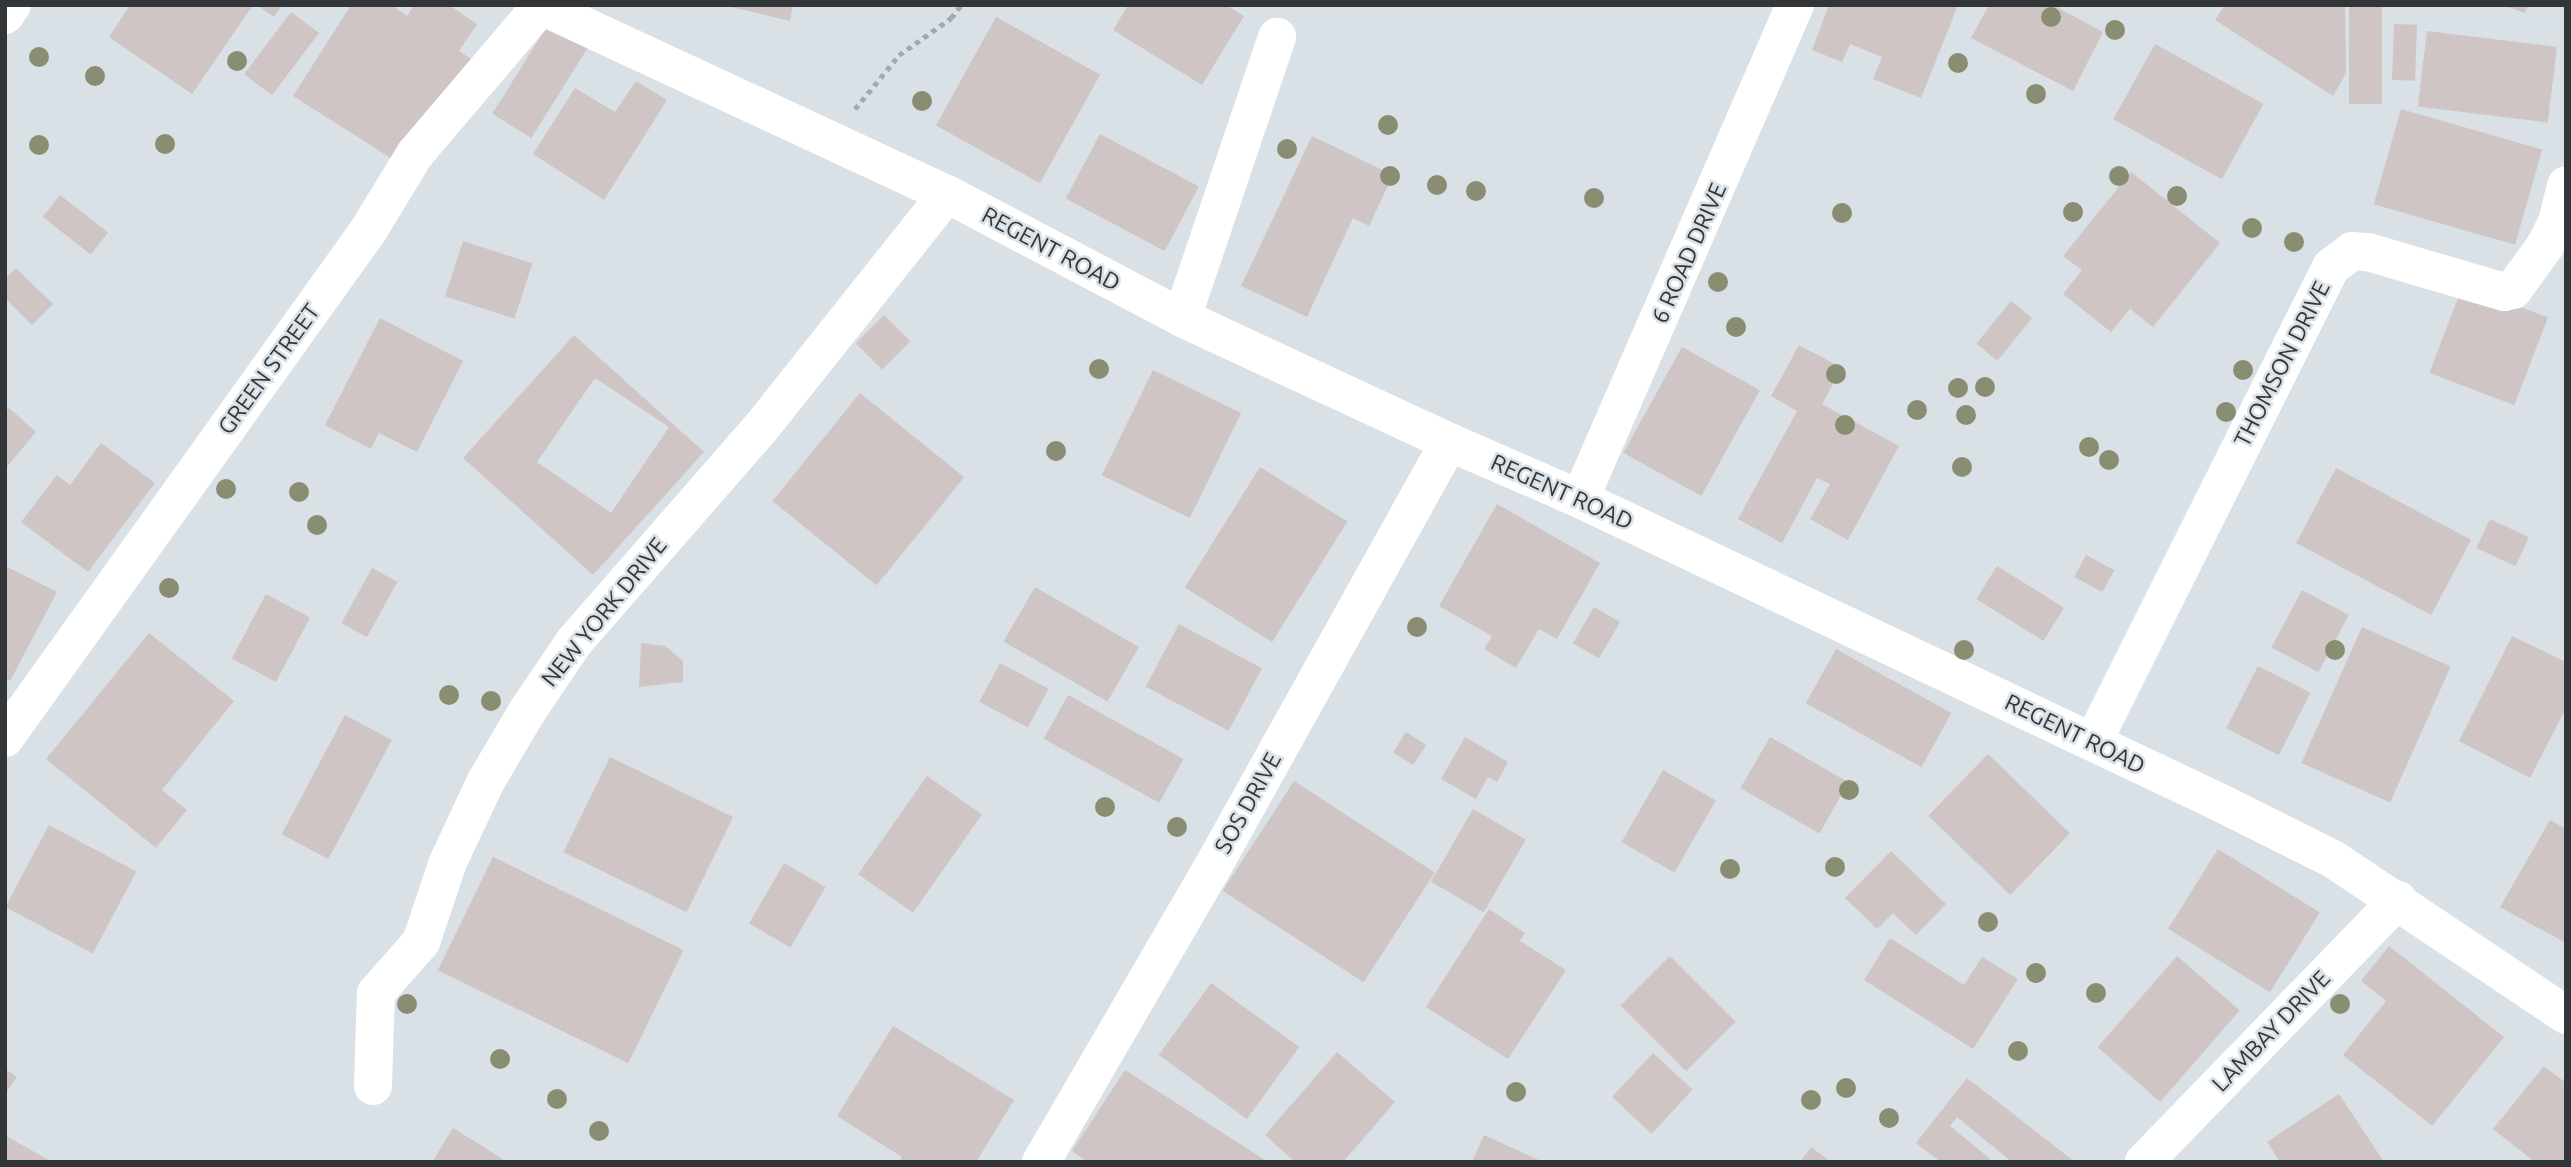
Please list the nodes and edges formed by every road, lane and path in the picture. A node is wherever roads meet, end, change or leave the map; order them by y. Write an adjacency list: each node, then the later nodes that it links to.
1 (12, 5): 5 (street)
2 (961, 5): 7 (path)
3 (1795, 5): 12 (street, 6 ROAD DRIVE)
4 (540, 6): 7 (street, REGENT ROAD); 13 (street, GREEN STREET)
5 (5, 15)
6 (1277, 37): 10 (street)
7 (830, 139): 9 (street, REGENT ROAD)
8 (2566, 185): 14 (street, THOMSON DRIVE)
9 (947, 194): 10 (street, REGENT ROAD); 17 (street, NEW YORK DRIVE)
10 (1182, 318): 11 (street, REGENT ROAD)
11 (1449, 442): 12 (street, REGENT ROAD); 18 (street, SOS DRIVE)
12 (1580, 499): 14 (street, REGENT ROAD)
13 (5, 738)
14 (2093, 742): 15 (street, REGENT ROAD)
15 (2398, 900): 16 (street, REGENT ROAD); 19 (street, LAMBAY DRIVE)
16 (2566, 1015)
17 (373, 1086)
18 (1041, 1162)
19 (2144, 1162)

